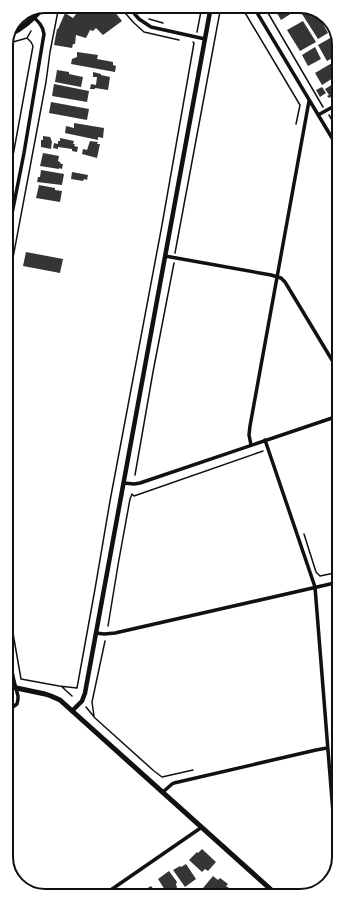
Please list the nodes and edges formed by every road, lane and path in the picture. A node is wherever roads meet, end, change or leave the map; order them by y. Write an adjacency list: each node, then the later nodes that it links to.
1 (58, 13): 34 (path)
2 (125, 13): 19 (path)
3 (134, 13): 18 (street)
4 (201, 13): 16 (path)
5 (210, 13): 18 (street)
6 (220, 13): 32 (path)
7 (245, 13): 28 (path)
8 (257, 13): 22 (street)
9 (268, 13): 23 (path)
10 (37, 14): 11 (highway)
11 (34, 17): 14 (highway); 31 (street)
12 (148, 18): 13 (path)
13 (163, 23)
14 (16, 31)
15 (31, 31): 17 (path)
16 (197, 32)
17 (27, 38): 21 (path); 30 (path)
18 (205, 39): 33 (street)
19 (180, 40)
20 (187, 41): 53 (path)
21 (13, 42)
22 (309, 100): 26 (street); 36 (street)
23 (323, 107)
24 (332, 107): 26 (street)
25 (329, 114): 27 (path)
26 (318, 115): 29 (street)
27 (332, 119)
28 (296, 124)
29 (332, 138)
30 (13, 158)
31 (13, 205)
32 (175, 253)
33 (165, 256): 36 (street); 43 (street)
34 (13, 259)
35 (174, 263): 42 (path)
36 (277, 277): 37 (street); 40 (street)
37 (332, 360)
38 (332, 418): 39 (street)
39 (265, 440): 40 (street); 47 (street)
40 (251, 445): 43 (street)
41 (263, 451): 48 (path)
42 (135, 475)
43 (124, 483): 50 (street)
44 (304, 534): 45 (path)
45 (332, 573)
46 (332, 583): 47 (street)
47 (315, 587): 50 (street); 61 (street)
48 (108, 626)
49 (13, 633): 53 (path)
50 (96, 633): 59 (street)
51 (105, 641): 60 (path)
52 (13, 674): 55 (street)
53 (61, 686): 56 (path)
54 (13, 687): 55 (main road)
55 (16, 688): 57 (street); 59 (main road)
56 (72, 696)
57 (13, 707)
58 (86, 707): 60 (path)
59 (72, 711): 63 (main road)
60 (94, 718): 62 (path)
61 (328, 748): 63 (street); 64 (street)
62 (193, 770)
63 (163, 792): 65 (main road)
64 (332, 799)
65 (202, 827): 66 (street); 67 (main road)
66 (112, 889)
67 (270, 889)

